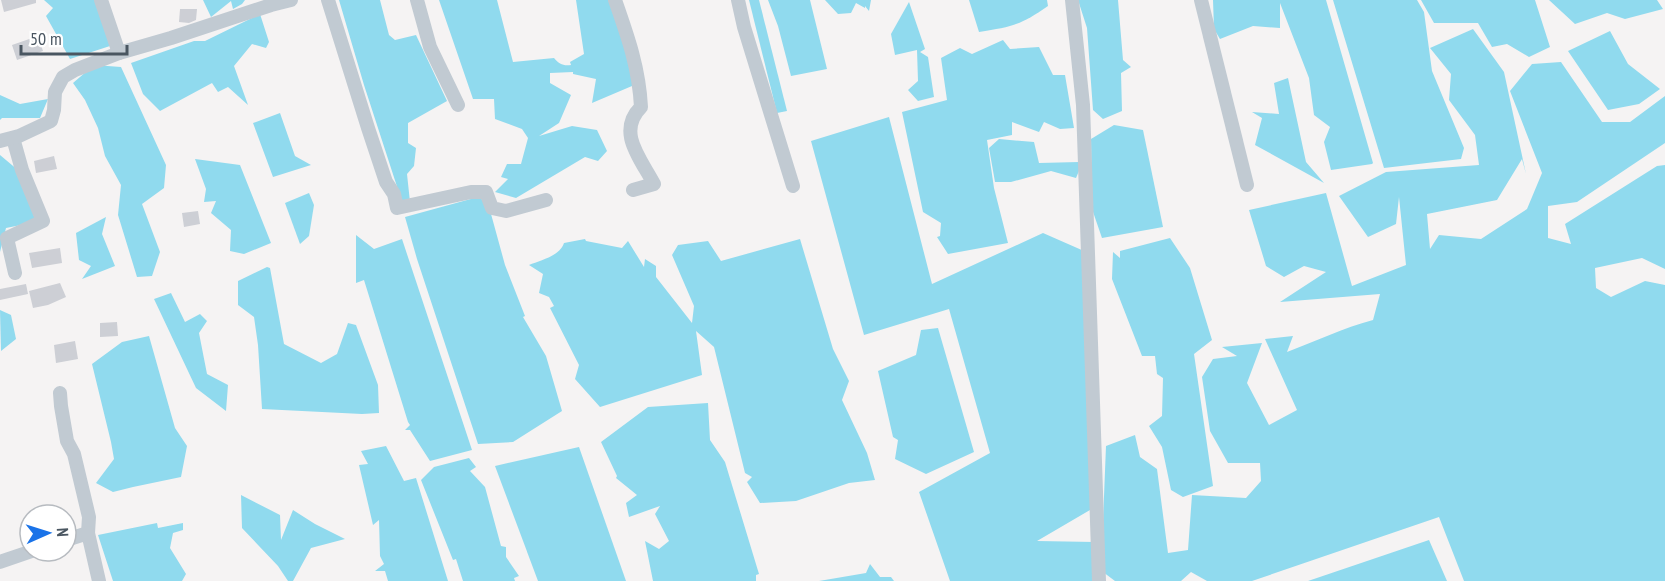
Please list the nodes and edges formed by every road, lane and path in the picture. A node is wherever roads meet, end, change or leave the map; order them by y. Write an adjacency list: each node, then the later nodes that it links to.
1 (101, 0): 9 (street)
2 (291, 0): 9 (street)
3 (328, 0): 15 (street)
4 (417, 0): 10 (street)
5 (615, 0): 14 (street)
6 (738, 0): 13 (street)
7 (1072, 0): 23 (street)
8 (1202, 0): 12 (street)
9 (118, 53): 11 (street)
10 (458, 105)
11 (7, 140): 16 (street)
12 (1247, 185)
13 (793, 186)
14 (633, 190)
15 (546, 200)
16 (15, 273)
17 (60, 393): 18 (street)
18 (88, 533): 19 (street); 22 (street)
19 (78, 536)
20 (18, 556): 21 (street)
21 (0, 562)
22 (99, 581)
23 (1099, 581)

